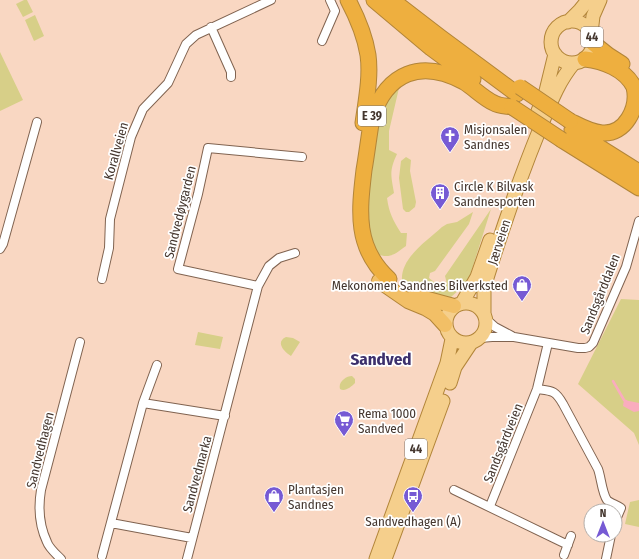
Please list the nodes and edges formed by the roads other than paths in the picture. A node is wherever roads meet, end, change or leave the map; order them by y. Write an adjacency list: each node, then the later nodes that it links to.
1 (271, 0): 10 (street, Korallveien)
2 (330, 0): 12 (street)
3 (348, 0): 27 (highway, E 39)
4 (374, 0): 17 (highway, E 39)
5 (392, 0): 17 (highway, E 39)
6 (404, 0): 17 (highway, E 39)
7 (588, 0): 9 (main road, 44)
8 (600, 0): 11 (main road, 44)
9 (568, 22): 11 (main road, 44); 13 (main road, 44)
10 (211, 28): 16 (street); 26 (street, Korallveien)
11 (592, 38): 14 (main road, 44); 15 (highway)
12 (322, 41)
13 (555, 54): 14 (main road, 44); 29 (main road, Jærveien / 44)
14 (579, 61): 19 (highway, E 39); 30 (main road, Jærveien / 44)
15 (639, 76)
16 (231, 77)
17 (516, 96): 19 (highway, E 39, bridge); 19 (highway, E 39, bridge); 27 (highway, E 39)
18 (37, 122): 24 (street)
19 (567, 130): 21 (highway, E 39); 22 (highway, E 39)
20 (302, 157): 28 (street, Sandvedøygarden)
21 (639, 172)
22 (639, 188)
23 (639, 221): 36 (street, Sandsgårddalen)
24 (0, 249)
25 (295, 253): 28 (street)
26 (102, 279)
27 (384, 280): 29 (highway, E 39); 31 (highway, E 39)
28 (258, 286): 40 (street, Sandvedmarka)
29 (458, 305): 30 (main road); 31 (main road, 44)
30 (485, 316): 32 (street, Sandsgårddalen); 34 (main road, 44)
31 (445, 325): 33 (main road)
32 (514, 337): 34 (street, Sandsgårddalen); 36 (street, Sandsgårddalen)
33 (452, 339): 34 (main road); 53 (main road, 44)
34 (475, 341): 54 (main road, 44)
35 (80, 342): 51 (street, Sandvedhagen)
36 (548, 343): 38 (street, Sandsgårdveien)
37 (157, 365): 39 (street)
38 (537, 389): 42 (street); 43 (street, Sandsgårdveien)
39 (143, 403): 40 (street); 44 (street)
40 (225, 416): 46 (street, Sandvedmarka)
41 (454, 490): 43 (street)
42 (613, 503)
43 (490, 506): 48 (street)
44 (111, 523): 46 (street); 49 (street)
45 (571, 536): 48 (street)
46 (192, 538): 52 (street, Sandvedmarka)
47 (609, 543): 55 (street)
48 (568, 545): 50 (street)
49 (102, 556)
50 (564, 556)
51 (60, 559)
52 (187, 559)
53 (376, 559)
54 (385, 559)
55 (606, 559)

